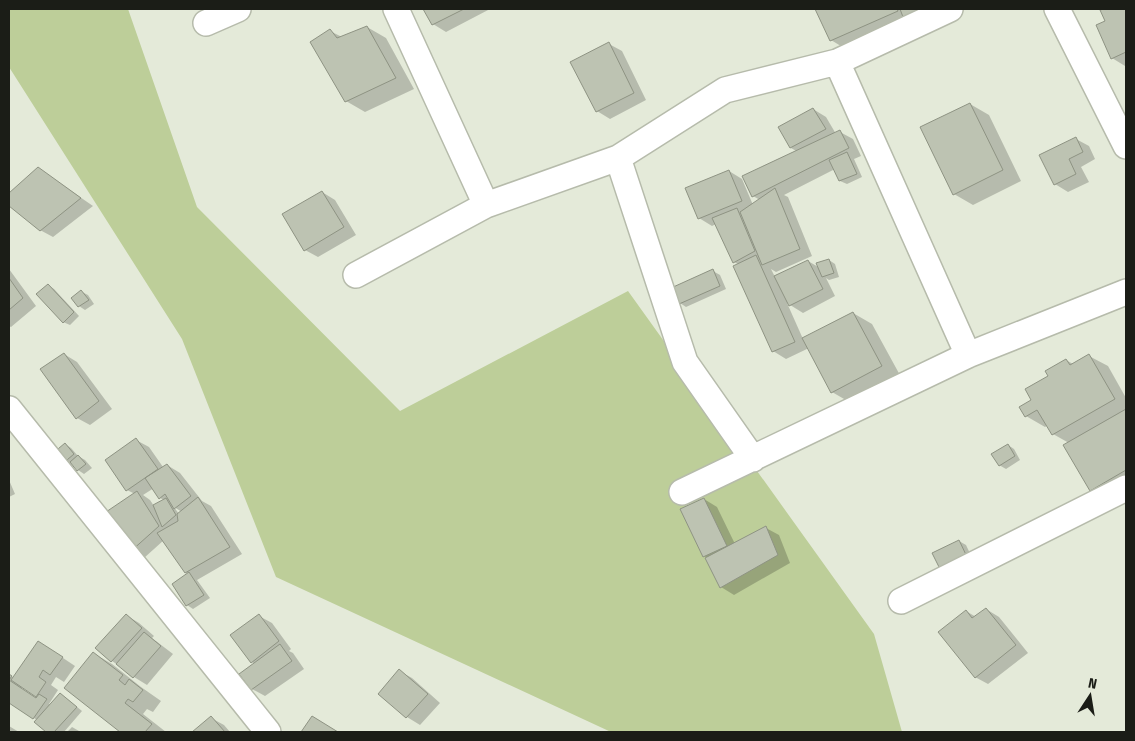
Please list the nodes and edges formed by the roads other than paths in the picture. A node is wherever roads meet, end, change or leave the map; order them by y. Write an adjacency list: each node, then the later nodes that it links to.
1 (238, 9): 5 (street)
2 (396, 9): 9 (street)
3 (950, 9): 6 (street)
4 (1057, 9): 7 (street)
5 (206, 23)
6 (837, 62): 8 (street); 12 (street)
7 (1126, 146)
8 (618, 158): 9 (street); 14 (street)
9 (486, 205): 10 (street)
10 (356, 275)
11 (1126, 292): 12 (street)
12 (968, 355): 14 (street)
13 (9, 410): 18 (street)
14 (753, 458): 16 (street)
15 (1126, 488): 17 (street)
16 (682, 492)
17 (901, 601)
18 (268, 732)

